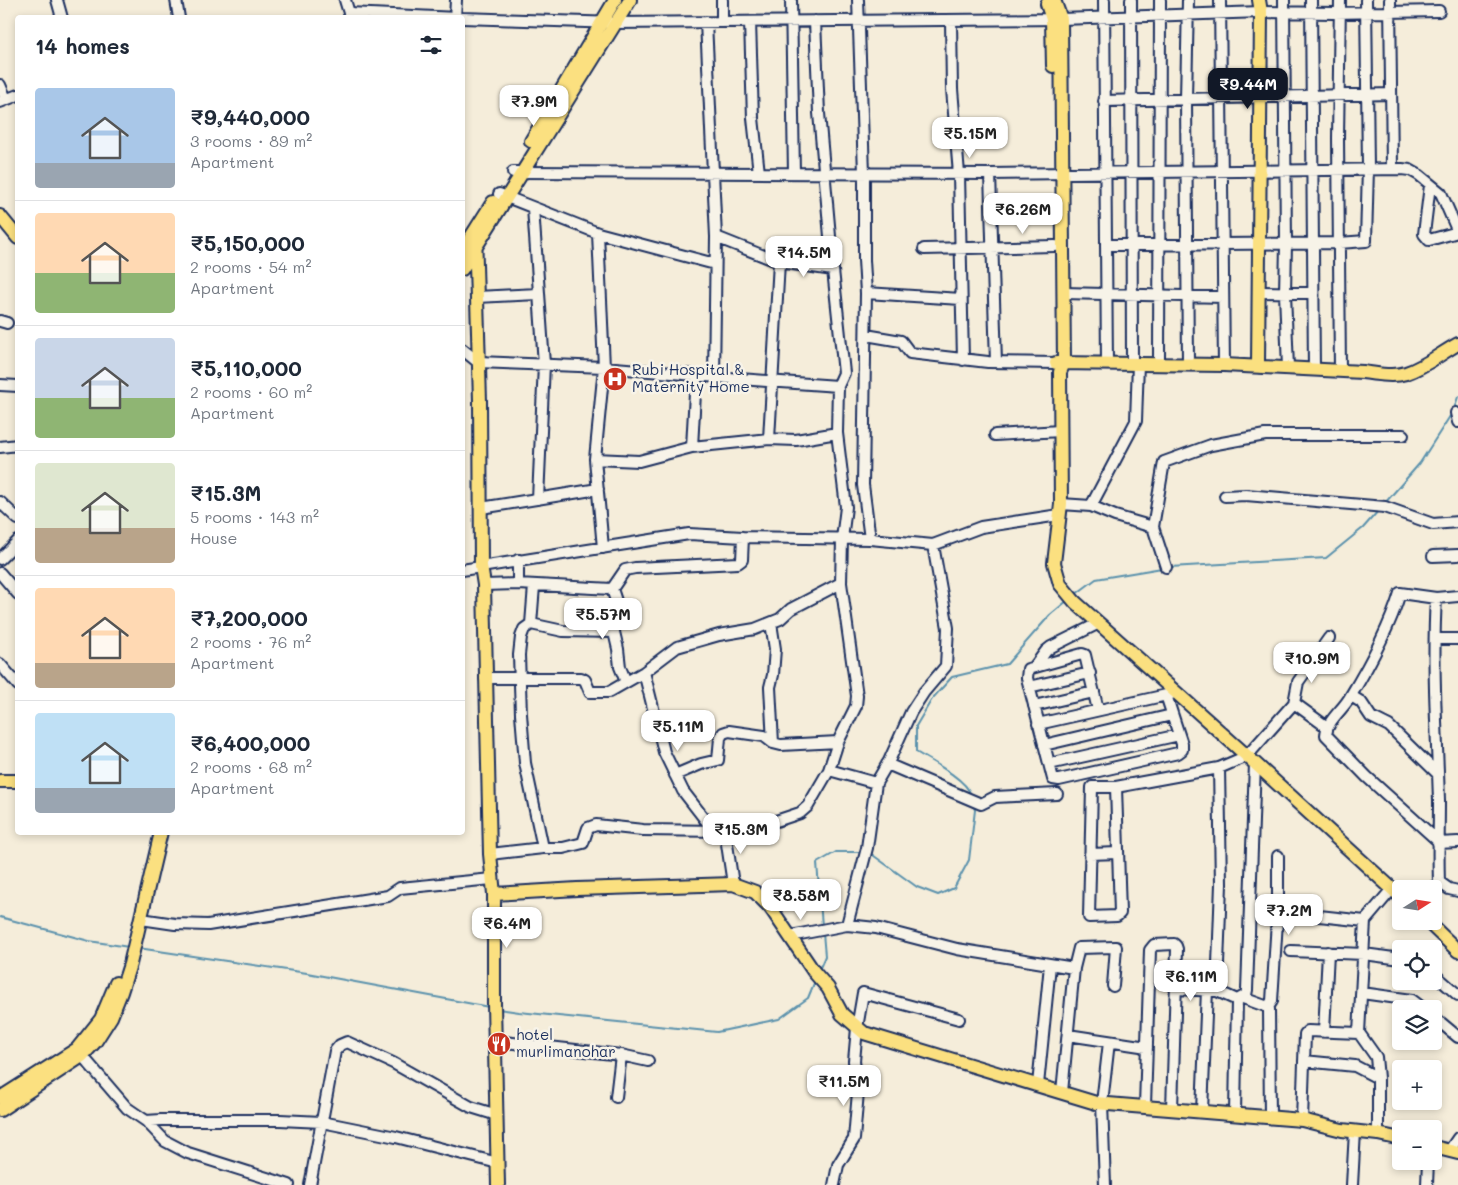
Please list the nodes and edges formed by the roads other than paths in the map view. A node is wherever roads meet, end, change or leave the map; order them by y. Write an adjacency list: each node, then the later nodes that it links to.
1 (57, 0): 33 (street)
2 (176, 0): 34 (street)
3 (345, 0): 35 (street)
4 (456, 0): 36 (street)
5 (615, 0): 49 (main road)
6 (630, 0): 50 (main road)
7 (722, 0): 46 (street)
8 (791, 0): 48 (street)
9 (858, 0): 44 (street)
10 (1046, 0): 41 (main road)
11 (1054, 0): 41 (main road)
12 (1104, 0): 39 (street)
13 (1131, 0): 37 (street)
14 (1160, 0): 38 (street)
15 (1188, 0): 32 (street)
16 (1220, 0): 29 (street)
17 (1284, 0): 26 (street)
18 (1311, 0): 30 (street)
19 (1340, 0): 31 (street)
20 (1366, 0): 27 (street)
21 (1390, 0): 28 (street)
22 (1421, 0): 24 (street)
23 (1260, 6): 26 (street); 29 (street); 57 (main road)
24 (1421, 11): 25 (street); 28 (street)
25 (1439, 11)
26 (1284, 12): 30 (street); 58 (street)
27 (1367, 12): 28 (street); 31 (street); 53 (street)
28 (1390, 12): 52 (street)
29 (1220, 13): 32 (street); 59 (street)
30 (1311, 13): 31 (street); 54 (street)
31 (1340, 13): 55 (street)
32 (1188, 14): 38 (street); 60 (street)
33 (61, 15)
34 (178, 15)
35 (392, 15)
36 (456, 15)
37 (1131, 16): 38 (street); 39 (street); 61 (street)
38 (1160, 16): 62 (street)
39 (1104, 17): 41 (street); 64 (street)
40 (465, 18): 49 (street)
41 (1057, 19): 42 (street); 80 (main road)
42 (951, 20): 44 (street); 83 (street)
43 (815, 21): 44 (street); 48 (street); 78 (street)
44 (858, 21): 79 (street)
45 (706, 22): 46 (street); 50 (street); 75 (street)
46 (722, 22): 47 (street)
47 (750, 22): 48 (street); 76 (street)
48 (792, 22): 77 (street)
49 (602, 23): 50 (street); 72 (main road)
50 (616, 23): 72 (main road)
51 (0, 85): 63 (street)
52 (1391, 94): 53 (street); 66 (street)
53 (1366, 95): 55 (street); 65 (street)
54 (1312, 96): 55 (street); 58 (street); 70 (street)
55 (1339, 96): 67 (street)
56 (15, 97): 63 (street)
57 (1260, 97): 58 (street); 59 (street); 68 (main road)
58 (1285, 97): 69 (street)
59 (1221, 98): 60 (street); 71 (street)
60 (1186, 99): 62 (street); 74 (street)
61 (1132, 100): 62 (street); 64 (street); 82 (street)
62 (1160, 100): 73 (street)
63 (3, 101)
64 (1104, 101): 81 (street)
65 (1368, 168): 66 (street); 67 (street); 94 (street)
66 (1392, 168): 85 (street)
67 (1338, 169): 70 (street); 94 (street)
68 (1260, 170): 69 (street); 71 (street); 97 (main road)
69 (1286, 170): 70 (street); 98 (street)
70 (1312, 170): 99 (street)
71 (1222, 171): 74 (street); 96 (street)
72 (517, 172): 75 (street); 86 (main road)
73 (1160, 172): 74 (street); 82 (street); 102 (street)
74 (1188, 172): 95 (street)
75 (714, 173): 76 (street); 93 (street)
76 (759, 173): 77 (street)
77 (794, 173): 78 (street)
78 (824, 173): 79 (street); 112 (street)
79 (864, 173): 83 (street); 118 (street)
80 (1059, 173): 81 (street); 84 (street); 104 (main road); 114 (main road)
81 (1105, 173): 82 (street); 100 (street)
82 (1132, 173): 101 (street)
83 (959, 174): 84 (street); 107 (street)
84 (990, 174): 108 (street)
85 (1430, 185): 90 (street); 90 (street)
86 (502, 196): 87 (street); 89 (main road); 105 (main road)
87 (533, 208): 91 (street); 117 (street)
88 (0, 216): 92 (main road)
89 (475, 231): 103 (main road); 105 (main road)
90 (1458, 232)
91 (598, 233): 111 (street); 138 (street)
92 (15, 234)
93 (716, 237): 109 (street); 111 (street)
94 (1339, 243): 99 (street); 143 (street)
95 (1186, 244): 96 (street); 102 (street); 122 (street)
96 (1223, 244): 97 (street); 124 (street)
97 (1259, 244): 98 (street); 113 (main road)
98 (1286, 244): 99 (street); 115 (street)
99 (1313, 244): 116 (street)
100 (1106, 245): 101 (street); 119 (street)
101 (1132, 245): 102 (street); 120 (street)
102 (1160, 245): 121 (street)
103 (465, 246)
104 (1055, 246): 108 (street); 139 (main road)
105 (476, 247): 110 (main road); 123 (main road)
106 (924, 249): 107 (street)
107 (960, 249): 108 (street); 125 (street)
108 (992, 249): 131 (street)
109 (779, 262): 112 (street); 146 (street)
110 (465, 264)
111 (715, 264): 145 (street)
112 (833, 270): 149 (street)
113 (1258, 292): 115 (street); 140 (main road)
114 (1064, 293): 119 (street); 139 (main road)
115 (1285, 293): 116 (street); 141 (street)
116 (1313, 293): 142 (street)
117 (538, 294): 123 (street); 135 (street)
118 (866, 294): 125 (street); 126 (street)
119 (1106, 294): 120 (street); 132 (street)
120 (1132, 295): 121 (street); 133 (street)
121 (1160, 296): 122 (street); 134 (street)
122 (1188, 296): 124 (street); 136 (street)
123 (477, 297): 130 (main road)
124 (1223, 297): 137 (street)
125 (961, 299): 129 (street)
126 (866, 335): 129 (street); 171 (street)
127 (1458, 344): 143 (main road)
128 (465, 351): 130 (street)
129 (963, 360): 131 (street)
130 (478, 362): 135 (street); 164 (main road)
131 (996, 362): 139 (street)
132 (1107, 363): 133 (main road); 139 (main road)
133 (1135, 363): 134 (main road); 163 (street)
134 (1159, 363): 136 (main road)
135 (544, 364): 138 (street); 161 (street)
136 (1188, 364): 137 (main road)
137 (1224, 365): 140 (main road)
138 (604, 366): 144 (street); 158 (street)
139 (1060, 366): 150 (main road)
140 (1258, 366): 141 (main road)
141 (1288, 368): 142 (main road)
142 (1314, 370): 143 (main road)
143 (1340, 371)
144 (696, 375): 145 (street); 157 (street)
145 (714, 377): 146 (street)
146 (772, 382): 149 (street); 154 (street)
147 (0, 385): 148 (street)
148 (15, 386)
149 (838, 386): 151 (street)
150 (1060, 431): 153 (street); 165 (main road)
151 (836, 432): 154 (street); 170 (street)
152 (1403, 434): 168 (street)
153 (994, 435)
154 (770, 439): 157 (street)
155 (15, 445): 156 (street)
156 (0, 447)
157 (692, 447): 158 (street)
158 (595, 459): 159 (street)
159 (598, 489): 161 (street); 174 (street)
160 (1225, 496): 167 (street)
161 (538, 499): 164 (street)
162 (0, 502): 166 (street)
163 (1091, 506): 165 (street); 168 (street)
164 (481, 508): 179 (main road)
165 (1060, 510): 173 (street); 192 (main road)
166 (15, 516)
167 (1458, 522)
168 (1153, 527): 180 (street)
169 (743, 537): 170 (street); 174 (street); 187 (street)
170 (842, 539): 171 (street); 183 (street)
171 (870, 539): 173 (street)
172 (15, 544): 177 (street)
173 (934, 545): 221 (street)
174 (603, 548): 178 (street)
175 (1458, 555): 176 (street)
176 (1434, 556)
177 (0, 559)
178 (518, 560): 179 (street); 184 (street)
179 (482, 566): 181 (street); 185 (main road)
180 (1166, 567)
181 (465, 569)
182 (0, 573): 188 (street)
183 (841, 583): 191 (street); 217 (street)
184 (518, 584): 185 (street); 186 (street)
185 (484, 585): 202 (main road)
186 (534, 586): 187 (street); 193 (street)
187 (612, 588): 194 (street)
188 (15, 590)
189 (1458, 596): 190 (street)
190 (1436, 598): 196 (street); 209 (street)
191 (771, 623): 200 (street); 218 (street)
192 (1099, 623): 199 (street); 208 (main road)
193 (531, 624): 194 (street); 203 (street)
194 (614, 632): 205 (street)
195 (1329, 638): 210 (street)
196 (1435, 639): 197 (street); 225 (street)
197 (1458, 639)
198 (0, 664): 204 (street)
199 (1035, 666): 201 (street); 206 (street)
200 (644, 672): 205 (street); 226 (street)
201 (1090, 673): 206 (street); 207 (street)
202 (485, 678): 203 (street); 238 (main road)
203 (520, 679): 205 (street); 236 (street)
204 (15, 682)
205 (626, 682)
206 (1029, 686): 211 (street)
207 (1094, 692): 211 (street); 212 (street)
208 (1171, 694): 212 (street); 213 (street); 220 (main road)
209 (1349, 699): 215 (street); 225 (street)
210 (1294, 703): 215 (street); 220 (street)
211 (1034, 706): 214 (street)
212 (1098, 710): 214 (street)
213 (1172, 715): 216 (street); 219 (street)
214 (1038, 724): 219 (street)
215 (1327, 727): 234 (street)
216 (1179, 734): 222 (street); 222 (street)
217 (838, 742): 218 (street); 224 (street)
218 (773, 743): 226 (street)
219 (1044, 745): 222 (street)
220 (1251, 760): 223 (street); 244 (main road); 267 (street)
221 (887, 764): 229 (street); 231 (street)
222 (1049, 764)
223 (1219, 768): 230 (street); 264 (street)
224 (829, 770): 229 (street); 232 (street)
225 (1437, 773): 234 (street)
226 (675, 775): 232 (street)
227 (0, 781): 228 (main road)
228 (15, 781)
229 (876, 783): 250 (street)
230 (1116, 786): 237 (street); 239 (street)
231 (1056, 794)
232 (719, 831): 236 (street); 243 (street)
233 (156, 838): 248 (main road); 253 (main road)
234 (1438, 842): 235 (street); 242 (street)
235 (1458, 842)
236 (543, 848): 238 (street)
237 (1118, 853): 239 (street); 239 (street)
238 (490, 854): 241 (main road)
239 (1090, 854)
240 (1278, 856): 269 (street)
241 (492, 879): 245 (main road); 248 (street)
242 (1435, 880)
243 (733, 884): 245 (main road); 252 (main road)
244 (1392, 889)
245 (494, 894): 277 (main road)
246 (1392, 896): 249 (street)
247 (1310, 915): 249 (street)
248 (141, 919): 253 (main road)
249 (1365, 920): 257 (street)
250 (847, 925): 252 (street); 259 (street)
251 (1436, 930): 255 (main road)
252 (790, 936): 272 (main road)
253 (131, 944): 280 (main road)
254 (1291, 951): 256 (street)
255 (1458, 951)
256 (1328, 952): 257 (street); 273 (street)
257 (1364, 954): 258 (street); 265 (street)
258 (1392, 958)
259 (1050, 965): 260 (street); 285 (street)
260 (1074, 968): 262 (street); 275 (street)
261 (1442, 981): 266 (street)
262 (1113, 986)
263 (1176, 989): 264 (street); 279 (street); 291 (street)
264 (1212, 991): 267 (street); 293 (street)
265 (1362, 994): 268 (street); 274 (street)
266 (1458, 995)
267 (1240, 999): 269 (street); 294 (street)
268 (1412, 1000)
269 (1268, 1007): 296 (street)
270 (959, 1020): 272 (street)
271 (1442, 1024): 276 (street)
272 (857, 1028): 285 (main road); 310 (street)
273 (1324, 1032): 274 (street); 283 (street)
274 (1359, 1033): 284 (street)
275 (1068, 1036): 278 (street); 286 (street)
276 (1458, 1037)
277 (495, 1041): 281 (street); 295 (main road)
278 (1109, 1042): 279 (street); 289 (street)
279 (1147, 1047): 290 (street)
280 (79, 1052): 288 (main road); 292 (main road); 298 (street)
281 (621, 1055): 282 (street); 287 (street)
282 (648, 1061)
283 (1304, 1061): 284 (street); 297 (street)
284 (1378, 1078): 301 (street)
285 (1038, 1085): 286 (main road)
286 (1062, 1092): 289 (main road)
287 (616, 1097)
288 (0, 1098)
289 (1102, 1103): 290 (main road); 311 (street)
290 (1145, 1106): 291 (main road)
291 (1172, 1108): 293 (main road)
292 (0, 1110)
293 (1202, 1111): 294 (main road)
294 (1235, 1114): 296 (main road)
295 (497, 1115): 299 (street); 305 (main road)
296 (1270, 1117): 297 (main road)
297 (1302, 1120): 300 (main road)
298 (146, 1121): 299 (street); 307 (street)
299 (322, 1122): 305 (street); 308 (street)
300 (1355, 1131): 301 (main road); 312 (street)
301 (1378, 1134): 302 (main road)
302 (1392, 1137)
303 (1458, 1138): 304 (street)
304 (1453, 1152)
305 (498, 1163): 309 (main road)
306 (1428, 1170): 313 (street)
307 (289, 1185)
308 (310, 1185)
309 (498, 1185)
310 (834, 1185)
311 (1105, 1185)
312 (1352, 1185)
313 (1427, 1185)

